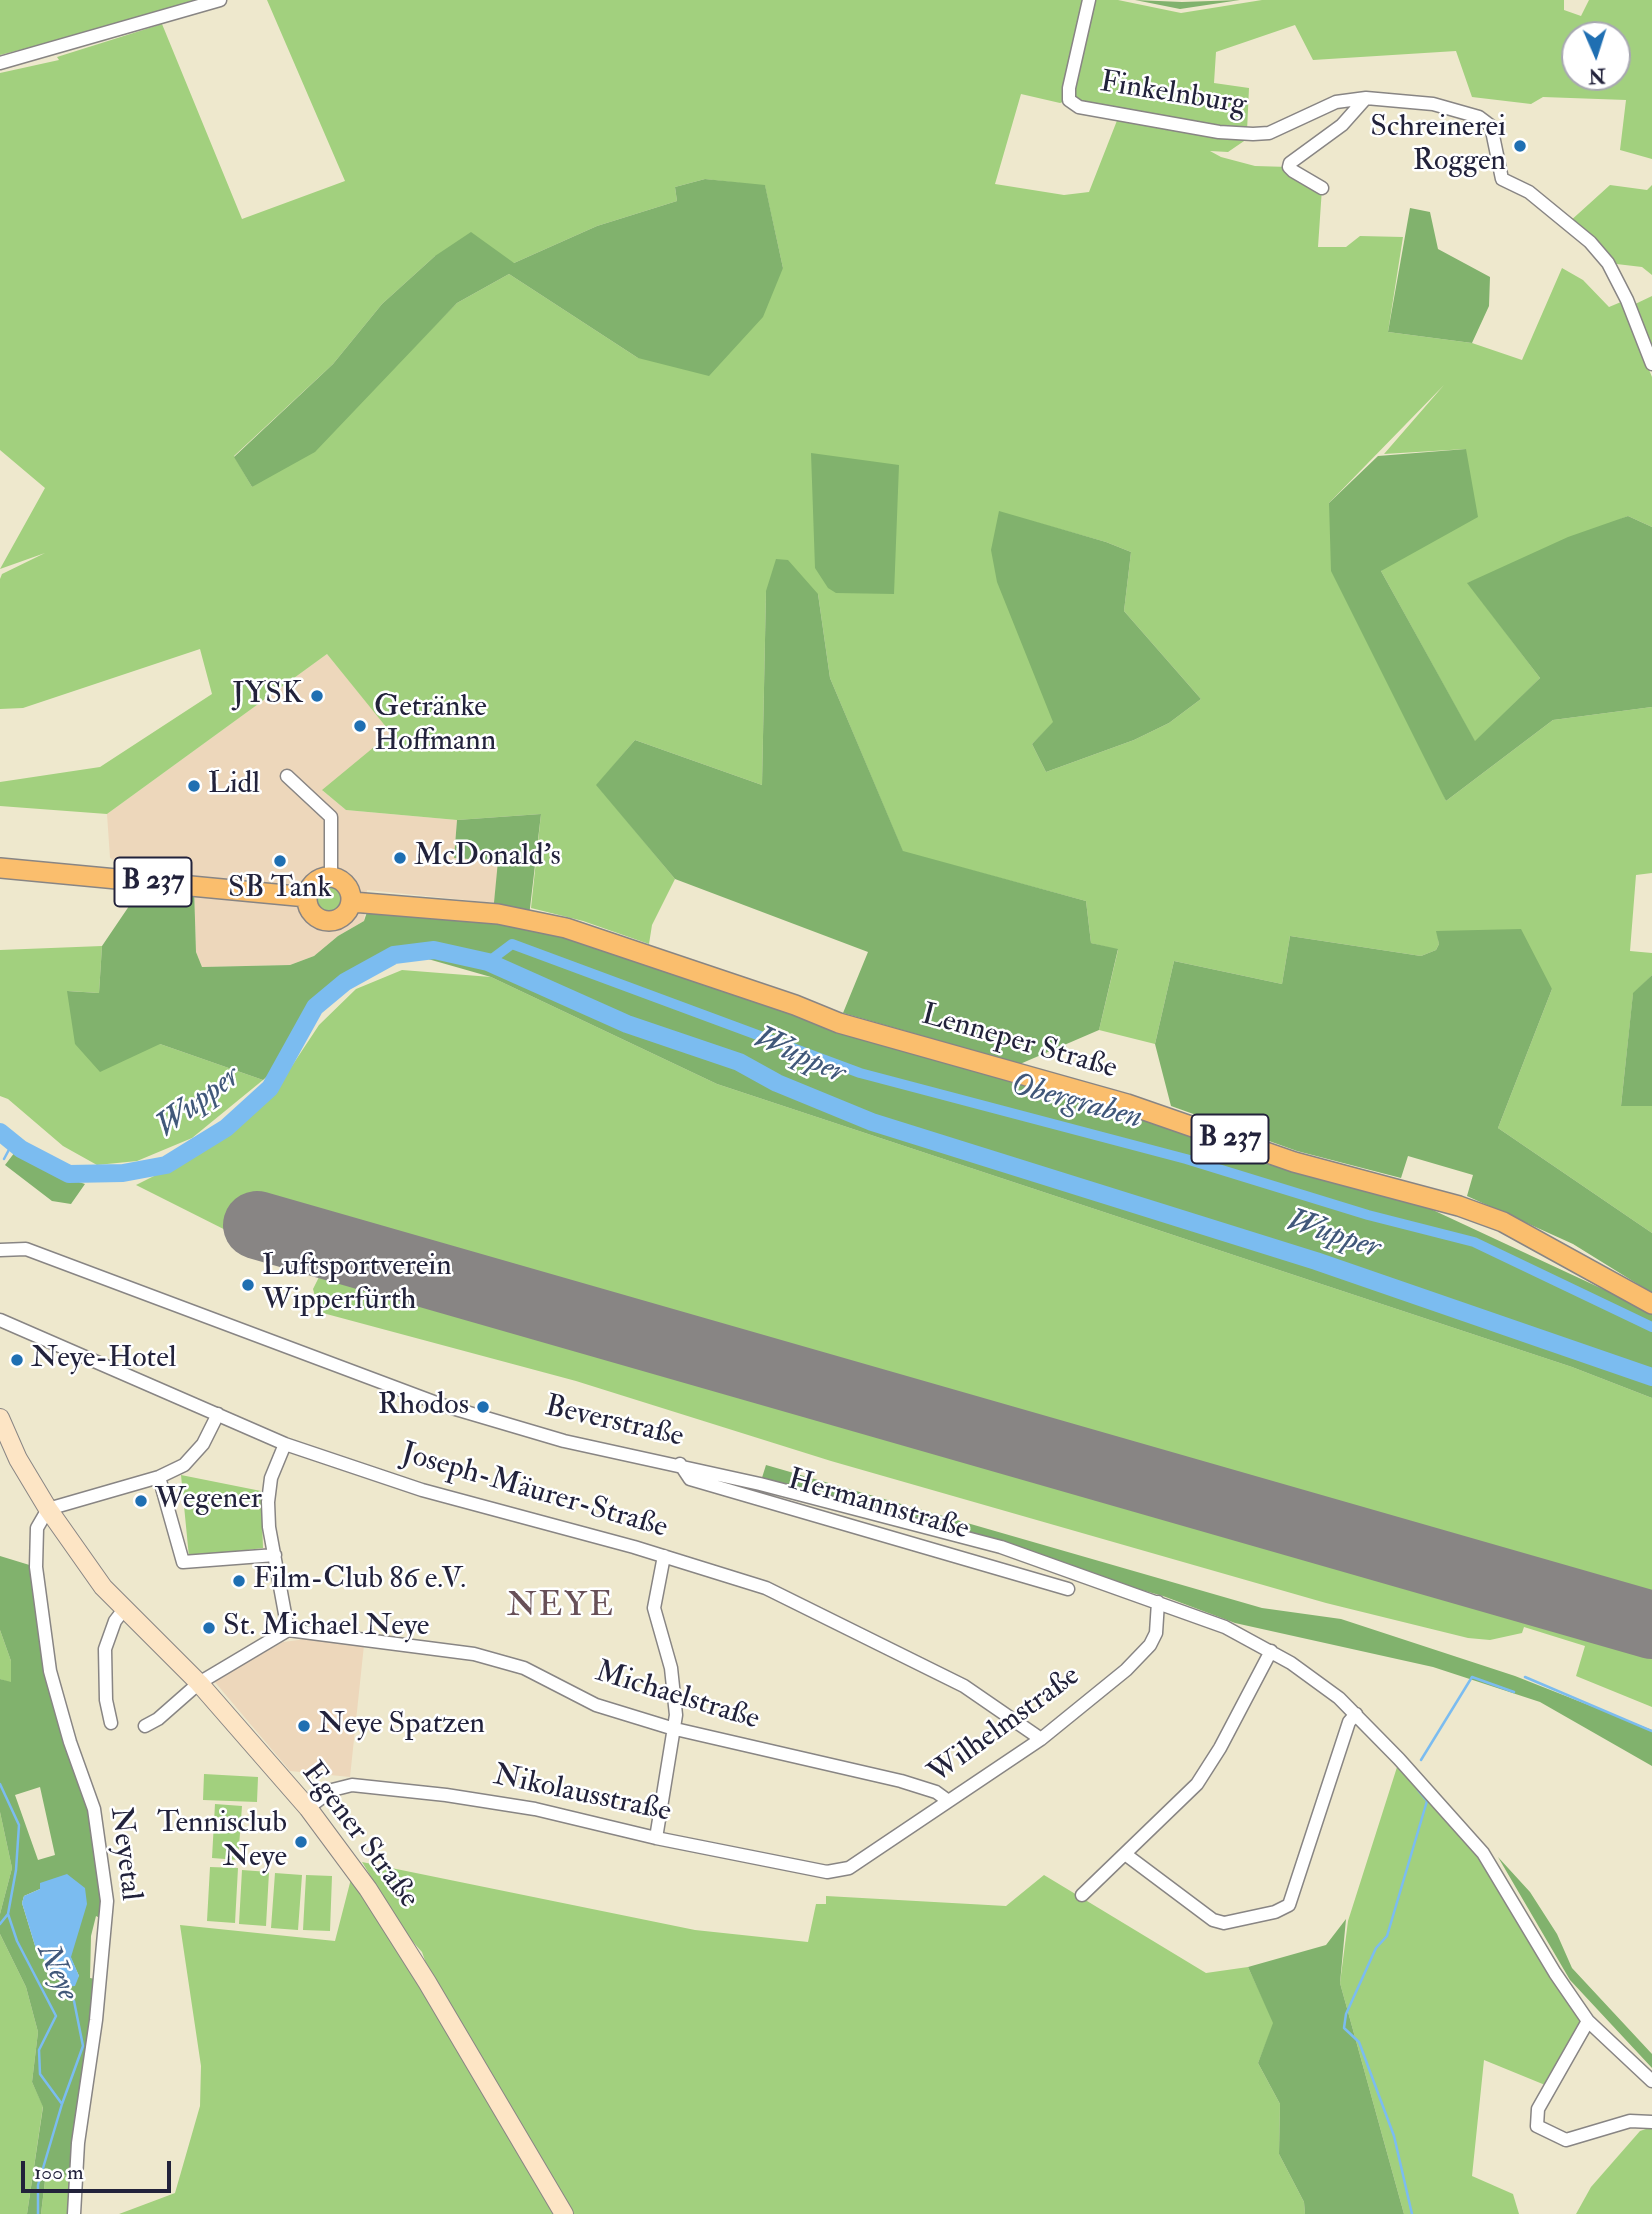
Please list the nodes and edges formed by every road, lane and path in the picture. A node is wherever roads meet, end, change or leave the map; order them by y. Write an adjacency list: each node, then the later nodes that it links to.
1 (220, 0): 3 (street)
2 (1089, 0): 4 (street, Finkelnburg)
3 (0, 63)
4 (1366, 98): 5 (street); 6 (street, Finkelnburg)
5 (1322, 188)
6 (1652, 364)
7 (287, 776): 9 (street)
8 (0, 868): 10 (main road, B 237)
9 (331, 877): 10 (main road); 11 (main road)
10 (306, 897): 11 (main road)
11 (352, 902): 13 (main road, Lenneper Straße / B 237)
12 (0, 1250): 18 (street, Beverstraße)
13 (1652, 1304)
14 (0, 1320): 15 (street, Joseph-Mäurer-Straße)
15 (218, 1414): 17 (street, Joseph-Mäurer-Straße); 19 (street)
16 (0, 1418): 20 (street, Egener Straße)
17 (285, 1444): 21 (street); 22 (street, Joseph-Mäurer-Straße)
18 (680, 1464): 23 (street, Hermannstraße); 24 (street, Beverstraße)
19 (159, 1477): 20 (street); 21 (street)
20 (48, 1508): 25 (street, Egener Straße); 43 (street, Neyetal)
21 (275, 1556): 26 (street)
22 (664, 1556): 32 (street); 33 (street, Joseph-Mäurer-Straße)
23 (1068, 1589)
24 (1158, 1602): 27 (street, Beverstraße); 33 (street, Wilhelmstraße)
25 (125, 1608): 28 (street, Egener Straße); 30 (street)
26 (288, 1630): 28 (street); 32 (street, Michaelstraße)
27 (1271, 1651): 29 (street, Beverstraße); 37 (street)
28 (199, 1683): 31 (street); 35 (street, Egener Straße)
29 (1356, 1714): 37 (street); 40 (street, Beverstraße)
30 (111, 1723)
31 (145, 1726)
32 (671, 1728): 34 (street, Michaelstraße); 36 (street)
33 (1041, 1739): 34 (street, Wilhelmstraße)
34 (947, 1801): 38 (street, Wilhelmstraße)
35 (308, 1808): 36 (street, Nikolausstraße); 44 (street, Egener Straße)
36 (656, 1838): 38 (street, Nikolausstraße)
37 (1125, 1854): 39 (street)
38 (849, 1868)
39 (1082, 1895)
40 (1588, 2021): 41 (street, Beverstraße); 42 (street)
41 (1652, 2081)
42 (1652, 2122)
43 (74, 2214)
44 (564, 2214)

